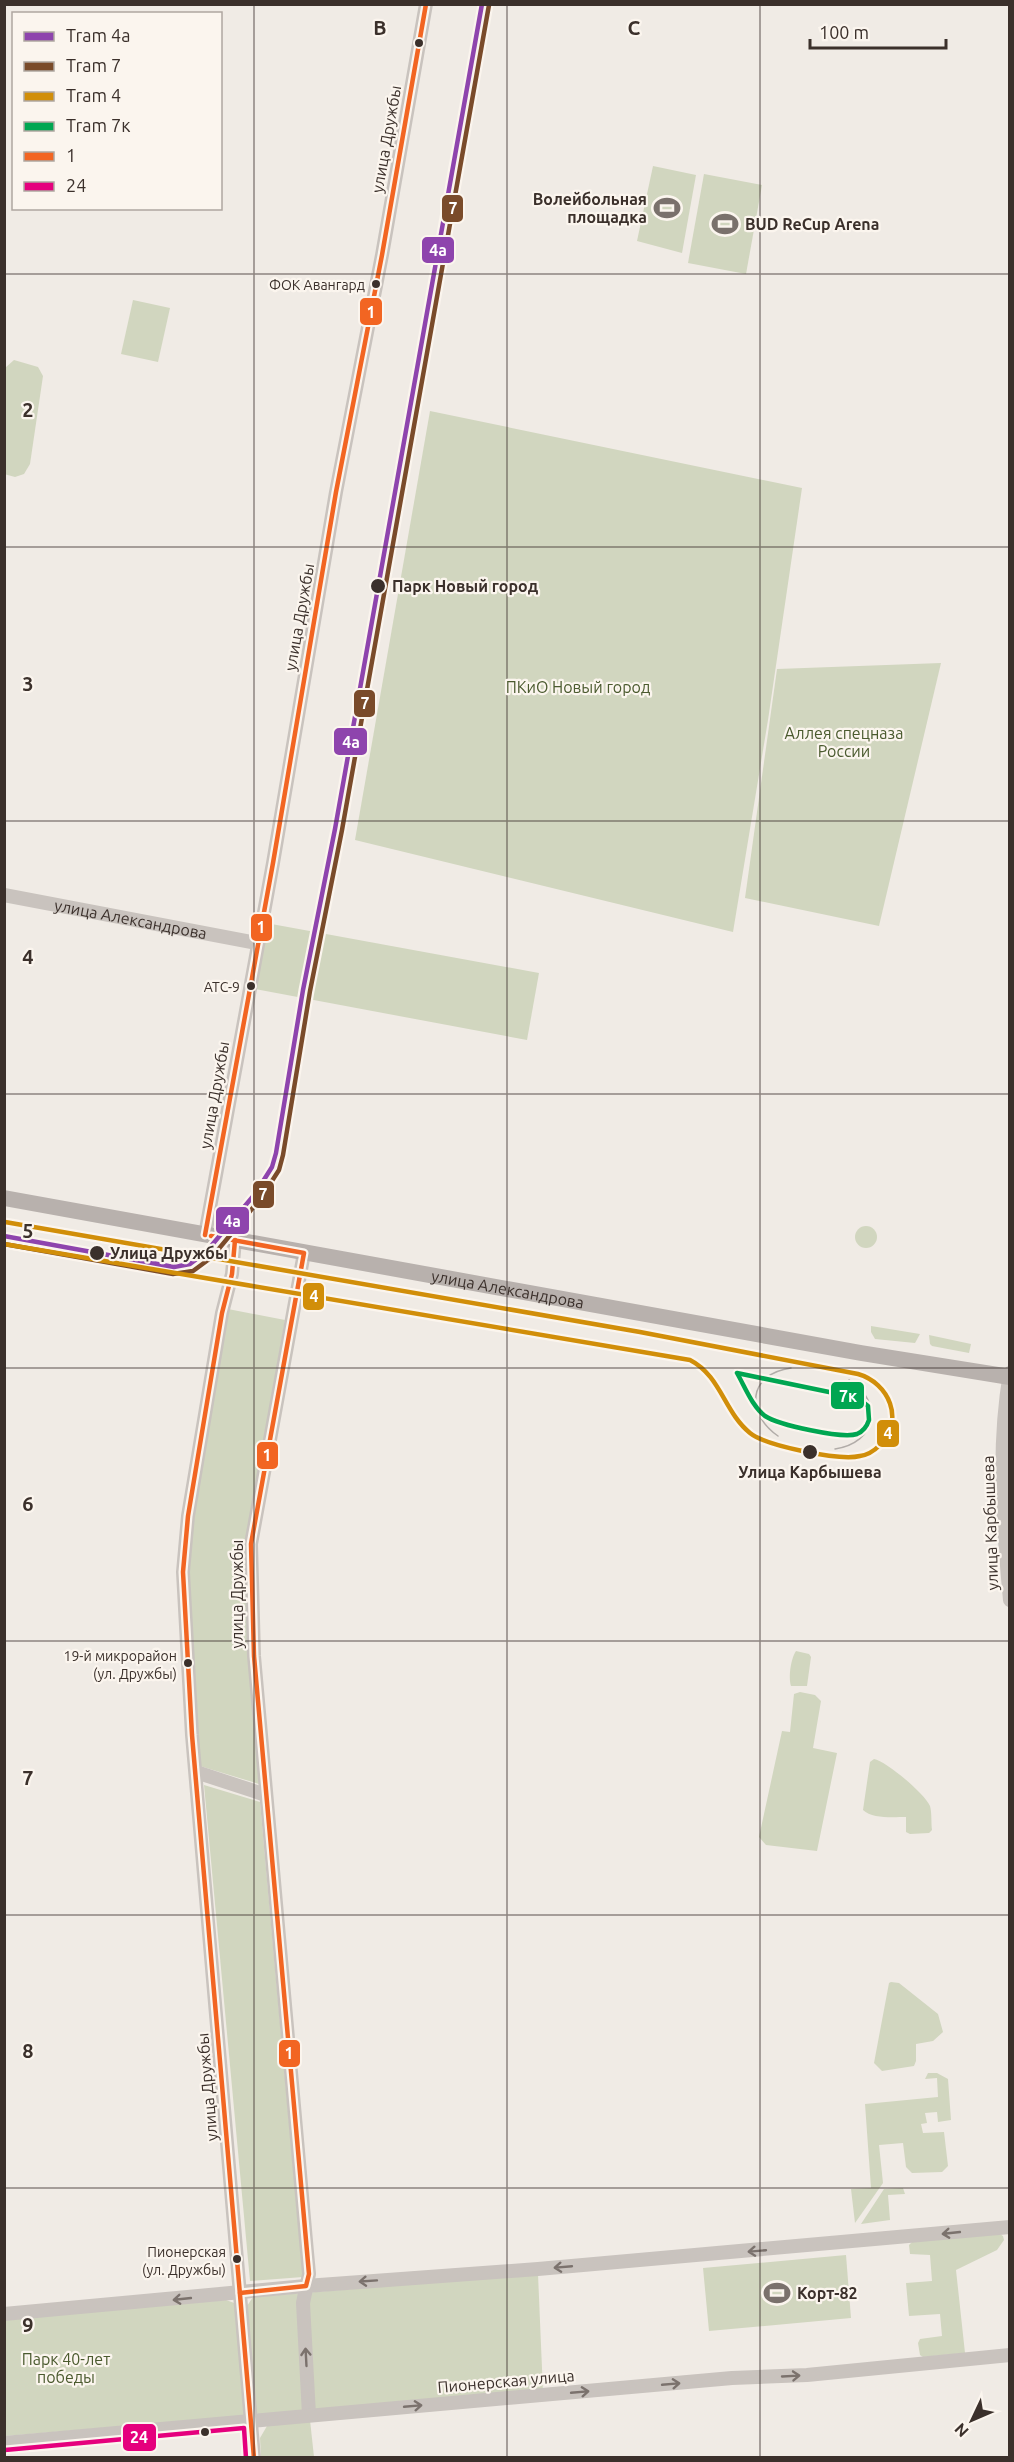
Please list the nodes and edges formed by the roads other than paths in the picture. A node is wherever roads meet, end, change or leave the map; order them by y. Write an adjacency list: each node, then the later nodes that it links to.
1 (426, 4): 3 (street, улица Дружбы)
2 (4, 895): 3 (street, улица Александрова)
3 (257, 943): 5 (street, улица Дружбы)
4 (4, 1198): 5 (main road, улица Александрова)
5 (205, 1235): 6 (main road, улица Александрова)
6 (235, 1240): 7 (main road, улица Александрова); 10 (street, улица Дружбы)
7 (304, 1253): 8 (main road, улица Александрова); 11 (street, улица Дружбы)
8 (1009, 1375): 9 (street, улица Карбышева)
9 (1010, 1600)
10 (196, 1772): 11 (street); 14 (street, улица Дружбы)
11 (266, 1795): 13 (street, улица Дружбы)
12 (1010, 2227): 13 (street, one-way to 13)
13 (306, 2286): 14 (street); 17 (street, улица Дружбы, one-way to 13)
14 (240, 2293): 15 (street, one-way to 15); 18 (street, улица Дружбы)
15 (4, 2314)
16 (1010, 2355): 17 (street, Пионерская улица, one-way to 16)
17 (309, 2415): 18 (street, Пионерская улица)
18 (251, 2420): 19 (street, Пионерская улица); 20 (street)
19 (4, 2443)
20 (254, 2457)

